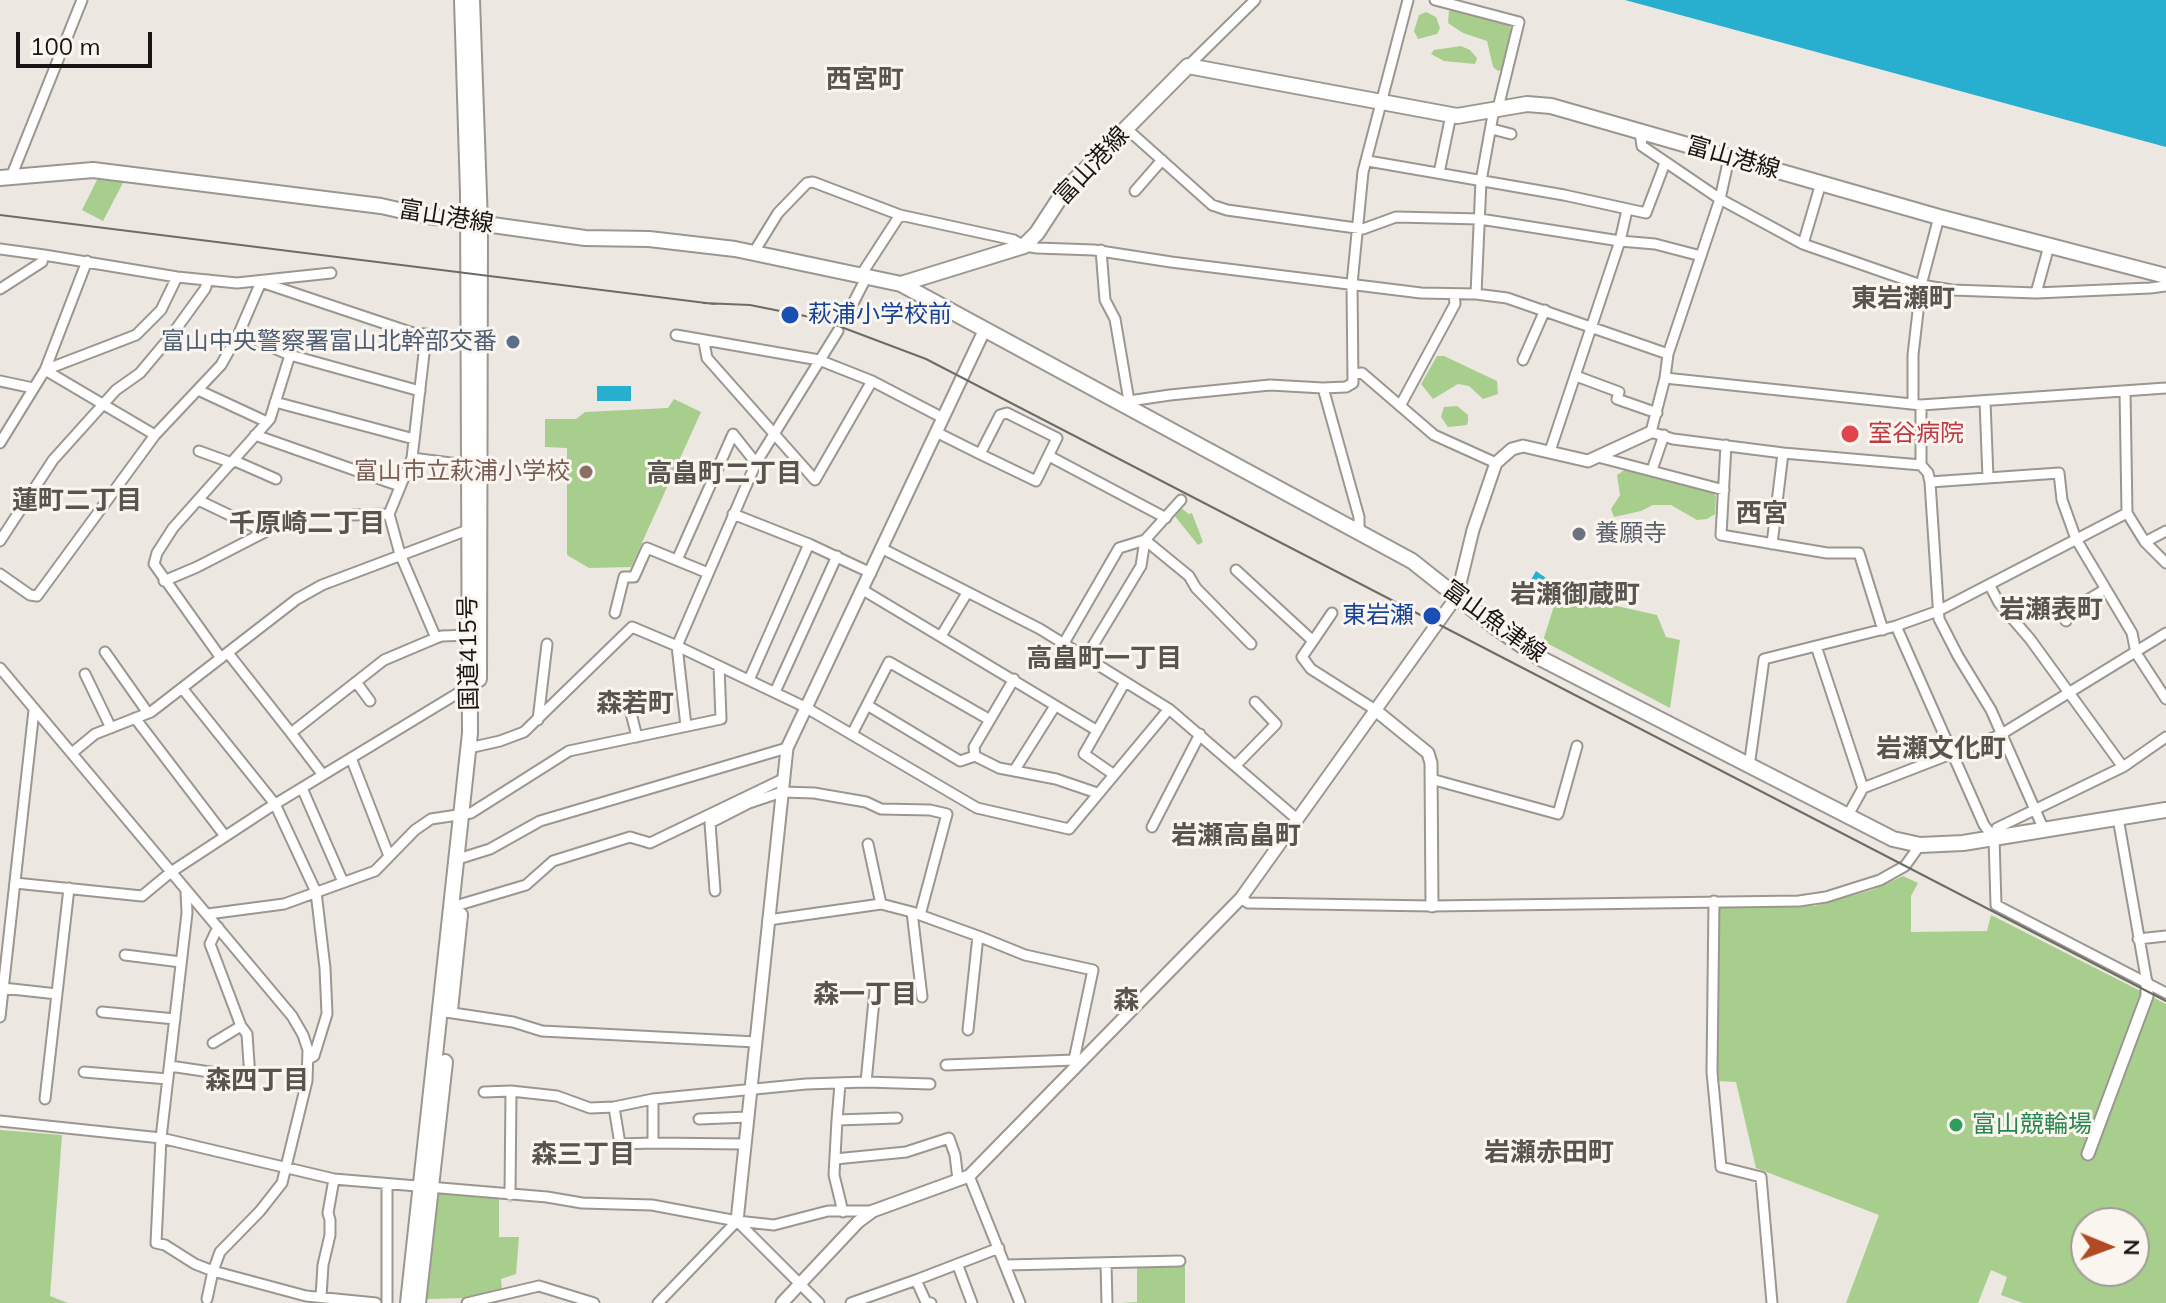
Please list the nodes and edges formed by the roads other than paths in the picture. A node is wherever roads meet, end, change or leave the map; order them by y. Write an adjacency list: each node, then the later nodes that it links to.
1 (82, 0): 20 (street)
2 (462, 0): 29 (main road, 国道415号)
3 (472, 0): 29 (main road, 国道415号)
4 (1255, 0): 7 (street)
5 (1408, 0): 8 (street)
6 (1435, 0): 9 (street)
7 (1188, 66): 8 (main road, 富山港線); 11 (main road, 富山港線)
8 (1380, 103): 10 (main road, 富山港線); 17 (street)
9 (1496, 108): 10 (main road, 富山港線); 12 (street); 13 (main road, 富山港線)
10 (1451, 115): 19 (street)
11 (1127, 129): 16 (street); 33 (main road, 富山港線)
12 (1492, 129): 14 (street); 21 (street)
13 (1640, 132): 15 (main road, 富山港線); 18 (street)
14 (1511, 134)
15 (1729, 158): 22 (main road, 富山港線); 24 (street)
16 (1162, 160): 23 (street); 30 (street)
17 (1368, 161): 19 (street); 30 (street)
18 (1665, 163): 24 (street); 25 (street)
19 (1439, 173): 21 (street)
20 (6, 177): 29 (main road, 富山港線)
21 (1481, 181): 25 (street); 28 (street)
22 (1821, 183): 27 (main road, 富山港線); 32 (street)
23 (1135, 191)
24 (1720, 199): 32 (street); 39 (street)
25 (1627, 210): 31 (street)
26 (900, 215): 33 (street); 37 (street); 42 (street)
27 (1939, 217): 34 (main road, 富山港線); 49 (street)
28 (1480, 219): 30 (street); 31 (street); 54 (street)
29 (474, 222): 37 (main road, 富山港線); 63 (main road, 国道415号)
30 (1356, 227): 48 (street)
31 (1620, 241): 39 (street); 57 (street)
32 (1803, 244): 49 (street)
33 (1024, 246): 36 (street); 47 (main road, 富山港線)
34 (2049, 246): 43 (main road, 富山港線); 52 (street)
35 (0, 249): 38 (street)
36 (1101, 250): 48 (street); 84 (street)
37 (754, 252): 42 (main road, 富山港線)
38 (44, 255): 40 (street); 51 (street)
39 (1701, 256): 65 (street)
40 (87, 261): 44 (street); 69 (street)
41 (331, 273): 46 (street)
42 (864, 276): 47 (main road, 富山港線); 56 (street)
43 (2166, 276)
44 (177, 277): 45 (street); 69 (street)
45 (208, 280): 46 (street); 83 (street)
46 (261, 282): 60 (street); 62 (street)
47 (901, 284): 59 (main road, 富山魚津線)
48 (1352, 284): 53 (street); 70 (street)
49 (1921, 285): 52 (street); 85 (street)
50 (2166, 286): 52 (street)
51 (0, 289)
52 (2036, 293)
53 (1454, 294): 54 (street); 86 (street)
54 (1476, 294): 55 (street)
55 (1545, 310): 57 (street); 68 (street)
56 (845, 319)
57 (1592, 327): 65 (street); 71 (street)
58 (838, 331): 67 (street)
59 (984, 331): 84 (main road, 富山魚津線); 88 (street)
60 (239, 333): 66 (street); 78 (street)
61 (676, 335): 64 (street)
62 (426, 336): 63 (street); 79 (street)
63 (474, 339): 109 (main road, 国道415号)
64 (704, 342): 67 (street); 90 (street)
65 (1668, 354): 72 (street)
66 (290, 355): 79 (street); 82 (street)
67 (819, 360): 74 (street); 90 (street)
68 (1523, 360)
69 (45, 370): 75 (street); 83 (street)
70 (1355, 374): 76 (street); 86 (street)
71 (1576, 376): 87 (street); 99 (street)
72 (1665, 378): 85 (street); 87 (street)
73 (0, 381): 75 (street)
74 (872, 381): 88 (street); 90 (street)
75 (33, 388): 96 (street)
76 (1323, 388): 84 (street); 125 (street)
77 (2166, 388): 80 (street)
78 (198, 390): 89 (street); 93 (street)
79 (420, 391): 95 (street)
80 (2125, 391): 81 (street); 118 (street)
81 (1985, 401): 85 (street); 111 (street)
82 (275, 402): 89 (street); 95 (street)
83 (103, 403): 93 (street); 128 (street)
84 (1126, 404): 125 (main road, 富山魚津線)
85 (1917, 404): 108 (street)
86 (1400, 406): 107 (street)
87 (1657, 413): 92 (street)
88 (943, 418): 91 (street)
89 (267, 422): 94 (street)
90 (775, 432): 106 (street)
91 (936, 432): 101 (street); 132 (street)
92 (1658, 434): 97 (street); 103 (street); 110 (street)
93 (155, 435): 140 (street)
94 (255, 435): 105 (street); 114 (street)
95 (414, 439): 104 (street)
96 (0, 443)
97 (1726, 445): 100 (street); 115 (street)
98 (199, 451): 105 (street)
99 (1550, 451): 103 (street); 107 (street)
100 (1783, 453): 108 (street); 131 (street)
101 (980, 454): 102 (street); 102 (street)
102 (1049, 456): 122 (street)
103 (1598, 457): 110 (street)
104 (412, 458): 109 (street); 114 (street)
105 (234, 462): 112 (street); 116 (street)
106 (756, 463): 120 (street); 135 (street)
107 (1496, 463): 146 (street)
108 (1921, 465): 113 (street)
109 (474, 466): 123 (main road, 国道415号)
110 (1652, 470): 115 (street)
111 (1988, 478): 113 (street); 126 (street)
112 (276, 479)
113 (1930, 482): 147 (street)
114 (400, 486): 119 (street)
115 (1724, 490): 131 (street)
116 (198, 500): 141 (street); 141 (street)
117 (1181, 500): 122 (street)
118 (2127, 513): 126 (street); 129 (street)
119 (389, 514): 121 (street); 133 (street)
120 (733, 514): 130 (street); 138 (street)
121 (353, 515)
122 (1166, 518): 127 (street)
123 (474, 528): 133 (street); 154 (main road, 国道415号)
124 (2166, 531): 129 (street)
125 (1359, 532): 146 (main road, 富山魚津線)
126 (2076, 539): 142 (street); 144 (street)
127 (1145, 540): 158 (street); 160 (street); 166 (street)
128 (0, 541)
129 (2145, 542): 136 (street)
130 (809, 544): 134 (street); 171 (street)
131 (1772, 544): 152 (street)
132 (883, 549): 139 (street); 145 (street)
133 (400, 554): 156 (street); 165 (street)
134 (837, 556): 139 (street); 176 (street)
135 (677, 560): 138 (street); 148 (street)
136 (2166, 563)
137 (1236, 570): 157 (street)
138 (708, 573): 161 (street)
139 (871, 573): 143 (street)
140 (0, 574)
141 (164, 581): 165 (street)
142 (1990, 586): 147 (street); 177 (street)
143 (863, 590): 155 (street); 184 (street)
144 (2104, 590): 150 (street); 164 (street)
145 (967, 593): 155 (street); 158 (street)
146 (1457, 596): 186 (street); 209 (main road, 富山魚津線)
147 (1938, 611): 151 (street); 198 (street)
148 (615, 613)
149 (1332, 613): 157 (street)
150 (2066, 621)
151 (1896, 626): 152 (street); 205 (street)
152 (1883, 630): 162 (street)
153 (2166, 633): 164 (street)
154 (474, 635): 156 (street); 174 (main road, 国道415号)
155 (941, 636): 170 (street)
156 (436, 638): 172 (street)
157 (1313, 641): 186 (street)
158 (1064, 643): 166 (street)
159 (547, 644): 190 (street)
160 (1251, 644)
161 (677, 646): 167 (street); 190 (street); 192 (street)
162 (1816, 646): 209 (street); 217 (street)
163 (105, 652): 188 (street)
164 (2136, 653): 177 (street); 178 (street)
165 (225, 656): 175 (street); 195 (street)
166 (1086, 657): 173 (street)
167 (719, 666): 171 (street); 192 (street)
168 (0, 668): 187 (street)
169 (85, 674): 193 (street)
170 (1014, 679): 183 (street); 191 (street)
171 (749, 680): 176 (street)
172 (356, 682): 179 (street); 195 (street)
173 (1125, 682): 185 (street); 194 (street)
174 (474, 683): 202 (main road, 国道415号); 207 (street)
175 (182, 688): 188 (street); 220 (street)
176 (775, 692): 184 (street)
177 (2070, 693): 198 (street); 210 (street)
178 (2166, 699)
179 (370, 701)
180 (628, 701): 199 (street)
181 (1255, 702): 208 (street)
182 (867, 705): 191 (street); 196 (street); 206 (street)
183 (1055, 706): 194 (street); 211 (street)
184 (805, 707): 196 (street); 203 (street)
185 (1169, 709): 197 (street); 212 (street)
186 (1374, 709): 215 (street); 226 (street)
187 (34, 710): 204 (street); 237 (street)
188 (148, 713): 189 (street)
189 (135, 718): 193 (street); 229 (street)
190 (538, 720): 202 (street)
191 (990, 720): 206 (street)
192 (686, 726): 199 (street)
193 (111, 728): 204 (street)
194 (1096, 730): 212 (street)
195 (291, 733): 213 (street)
196 (852, 734): 219 (street)
197 (1200, 734): 208 (street); 227 (street)
198 (2000, 735): 205 (street); 221 (street)
199 (637, 737): 223 (street)
200 (2166, 737): 210 (street)
201 (1577, 746): 215 (street)
202 (474, 747): 223 (main road, 国道415号)
203 (787, 748): 214 (street); 234 (street)
204 (72, 753): 235 (street)
205 (1953, 753): 217 (street); 230 (street)
206 (975, 756): 211 (street)
207 (351, 758): 213 (street); 233 (street)
208 (1236, 765): 226 (street)
209 (1749, 767): 224 (main road, 富山魚津線)
210 (2123, 767): 221 (street)
211 (1014, 771): 219 (street)
212 (1113, 774): 219 (street)
213 (323, 775): 216 (street)
214 (783, 779): 218 (street); 245 (street)
215 (1431, 779): 246 (street)
216 (302, 788): 220 (street); 236 (street)
217 (1863, 788): 224 (street)
218 (782, 792): 239 (street); 248 (street); 249 (street)
219 (1097, 793)
220 (275, 804): 229 (street); 241 (street)
221 (2035, 810): 228 (street); 230 (street)
222 (2166, 810): 225 (main road, 富山魚津線)
223 (467, 812): 233 (street); 234 (main road, 国道415号)
224 (1847, 817): 232 (main road, 富山魚津線)
225 (2118, 818): 228 (main road, 富山魚津線); 253 (street)
226 (1298, 820): 242 (street)
227 (1152, 827)
228 (2044, 830): 230 (main road, 富山魚津線)
229 (225, 836): 235 (street)
230 (1994, 838): 232 (main road, 富山魚津線); 256 (street)
231 (868, 844): 244 (street)
232 (1920, 845): 243 (street)
233 (389, 856): 236 (street)
234 (462, 858): 245 (main road, 国道415号)
235 (171, 872): 238 (street); 240 (street)
236 (343, 882): 241 (street)
237 (15, 883): 238 (street); 257 (street)
238 (69, 888): 260 (street)
239 (715, 891)
240 (186, 892): 247 (street); 255 (street)
241 (316, 892): 247 (street); 270 (street)
242 (1241, 898): 246 (street); 271 (street)
243 (1714, 901): 246 (street); 329 (street)
244 (881, 904): 248 (street); 249 (street)
245 (457, 906): 263 (main road, 国道415号)
246 (1432, 906)
247 (208, 914): 250 (street)
248 (916, 914): 251 (street); 261 (street)
249 (768, 920): 268 (street)
250 (218, 927): 266 (street); 270 (street)
251 (978, 936): 267 (street); 271 (street)
252 (2166, 936): 253 (street)
253 (2138, 939): 256 (street)
254 (125, 955): 255 (street)
255 (181, 962): 265 (street)
256 (2147, 983): 259 (street); 293 (street)
257 (3, 988): 260 (street); 264 (street)
258 (875, 990): 276 (street)
259 (2166, 993)
260 (57, 994): 282 (street)
261 (922, 997)
262 (102, 1012): 265 (street)
263 (445, 1012): 268 (street); 299 (main road, 国道415号)
264 (0, 1017)
265 (175, 1019): 273 (street)
266 (241, 1026): 269 (street); 273 (street)
267 (968, 1030)
268 (756, 1042): 280 (street)
269 (213, 1043)
270 (309, 1059): 295 (street)
271 (1076, 1062): 272 (street); 296 (street)
272 (946, 1065)
273 (170, 1066): 275 (street)
274 (84, 1072): 275 (street)
275 (168, 1079): 290 (street)
276 (866, 1082): 277 (street); 278 (street)
277 (840, 1084): 280 (street); 288 (street)
278 (930, 1084)
279 (511, 1091): 281 (street); 284 (street); 300 (street)
280 (751, 1091): 283 (street); 285 (street)
281 (484, 1092)
282 (45, 1099)
283 (653, 1099): 284 (street); 291 (street)
284 (614, 1107): 291 (street)
285 (748, 1117): 287 (street); 292 (street)
286 (897, 1118): 288 (street)
287 (699, 1119)
288 (837, 1120): 294 (street)
289 (0, 1121): 290 (street)
290 (161, 1138): 295 (street); 309 (street)
291 (653, 1143): 292 (street)
292 (745, 1144): 303 (street)
293 (2088, 1154)
294 (835, 1159): 296 (street); 302 (street)
295 (286, 1168): 297 (street); 309 (street)
296 (963, 1178): 301 (street); 304 (street)
297 (334, 1179): 298 (street); 312 (street)
298 (387, 1185): 299 (street); 316 (street)
299 (426, 1188): 300 (street); 317 (main road, 国道415号); 318 (main road, 国道415号)
300 (510, 1195): 303 (street)
301 (873, 1211): 302 (street); 311 (street)
302 (843, 1212): 303 (street)
303 (737, 1221): 311 (street); 321 (street)
304 (999, 1248): 307 (street); 308 (street)
305 (1180, 1261): 306 (street)
306 (1106, 1263): 307 (street); 328 (street)
307 (1006, 1265): 327 (street)
308 (958, 1266): 310 (street); 326 (street)
309 (213, 1271): 312 (street); 314 (street)
310 (916, 1280): 324 (street); 325 (street)
311 (801, 1283): 322 (street); 323 (street)
312 (321, 1297): 315 (street)
313 (507, 1298): 319 (street); 320 (street)
314 (207, 1299)
315 (376, 1303)
316 (387, 1303)
317 (408, 1303)
318 (418, 1303)
319 (467, 1303)
320 (594, 1303)
321 (658, 1303)
322 (782, 1303)
323 (819, 1303)
324 (851, 1303)
325 (931, 1303)
326 (972, 1303)
327 (1020, 1303)
328 (1107, 1303)
329 (1772, 1303)

